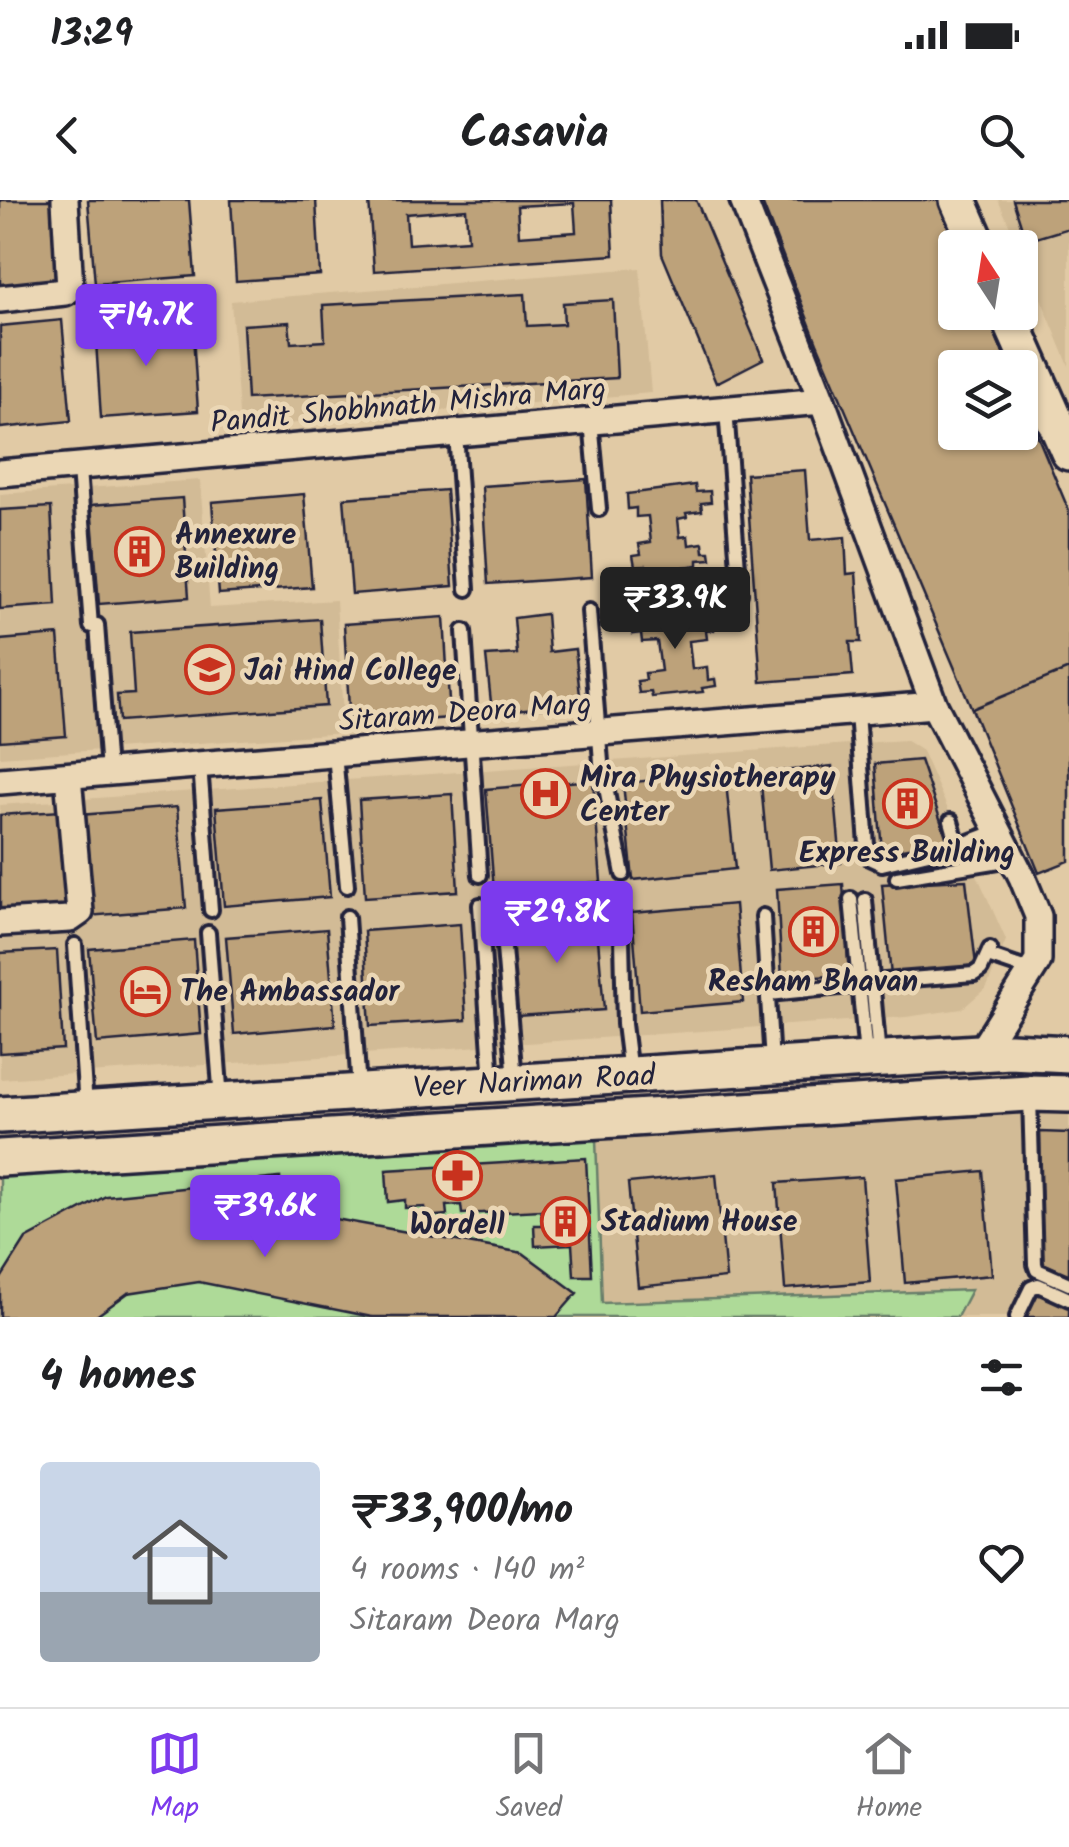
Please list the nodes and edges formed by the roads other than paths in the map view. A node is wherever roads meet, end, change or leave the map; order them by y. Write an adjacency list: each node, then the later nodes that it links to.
1 (65, 200): 7 (street)
2 (743, 200): 11 (street)
3 (958, 200): 5 (main road)
4 (982, 200): 6 (main road)
5 (971, 230)
6 (994, 230)
7 (0, 298)
8 (1038, 329): 10 (main road)
9 (1015, 330): 15 (main road)
10 (1069, 400)
11 (822, 401): 12 (street, Pandit Shobhnath Mishra Marg); 23 (street)
12 (726, 409): 13 (street, Pandit Shobhnath Mishra Marg); 20 (lane)
13 (590, 420): 14 (street, Pandit Shobhnath Mishra Marg); 18 (lane)
14 (456, 433): 16 (street, Pandit Shobhnath Mishra Marg); 19 (lane)
15 (1069, 452)
16 (79, 469): 17 (street, Pandit Shobhnath Mishra Marg); 29 (lane)
17 (0, 474)
18 (600, 509)
19 (467, 589)
20 (740, 594)
21 (589, 611): 25 (lane)
22 (464, 631): 26 (lane)
23 (934, 705): 24 (street, Sitaram Deora Marg); 33 (street)
24 (857, 713): 25 (street, Sitaram Deora Marg); 34 (lane)
25 (600, 734): 26 (street, Sitaram Deora Marg); 36 (lane)
26 (471, 743): 27 (street, Sitaram Deora Marg); 37 (lane)
27 (336, 754): 28 (street, Sitaram Deora Marg); 39 (lane)
28 (200, 765): 29 (street, Sitaram Deora Marg); 43 (lane)
29 (108, 771): 30 (street, Sitaram Deora Marg)
30 (68, 776): 31 (street, Sitaram Deora Marg); 47 (street)
31 (0, 781)
32 (951, 821): 34 (lane)
33 (997, 831): 34 (lane); 35 (street)
34 (958, 846)
35 (1012, 859): 38 (lane); 50 (street)
36 (623, 874)
37 (480, 875)
38 (897, 878)
39 (346, 886)
40 (621, 896): 57 (lane)
41 (858, 899): 51 (lane)
42 (480, 905): 58 (lane)
43 (210, 910)
44 (501, 912): 58 (lane)
45 (763, 916): 52 (lane)
46 (347, 917): 59 (lane)
47 (0, 923)
48 (208, 933): 62 (lane)
49 (75, 945): 63 (lane)
50 (1032, 972): 51 (lane); 53 (street)
51 (866, 984): 52 (lane); 55 (lane)
52 (769, 994): 56 (lane)
53 (980, 1053): 54 (main road, Veer Nariman Road); 55 (main road, Veer Nariman Road)
54 (1069, 1054)
55 (873, 1060): 56 (main road, Veer Nariman Road)
56 (772, 1067): 57 (main road, Veer Nariman Road)
57 (630, 1075): 58 (main road, Veer Nariman Road)
58 (504, 1083): 59 (main road, Veer Nariman Road)
59 (360, 1092): 62 (main road, Veer Nariman Road)
60 (1030, 1093): 61 (main road, Veer Nariman Road); 65 (main road, Veer Nariman Road); 66 (lane)
61 (1069, 1094)
62 (221, 1101): 63 (main road, Veer Nariman Road)
63 (86, 1109): 64 (main road, Veer Nariman Road)
64 (0, 1115)
65 (0, 1158)
66 (1069, 1284)
67 (1069, 1299): 68 (lane)
68 (1017, 1317)

